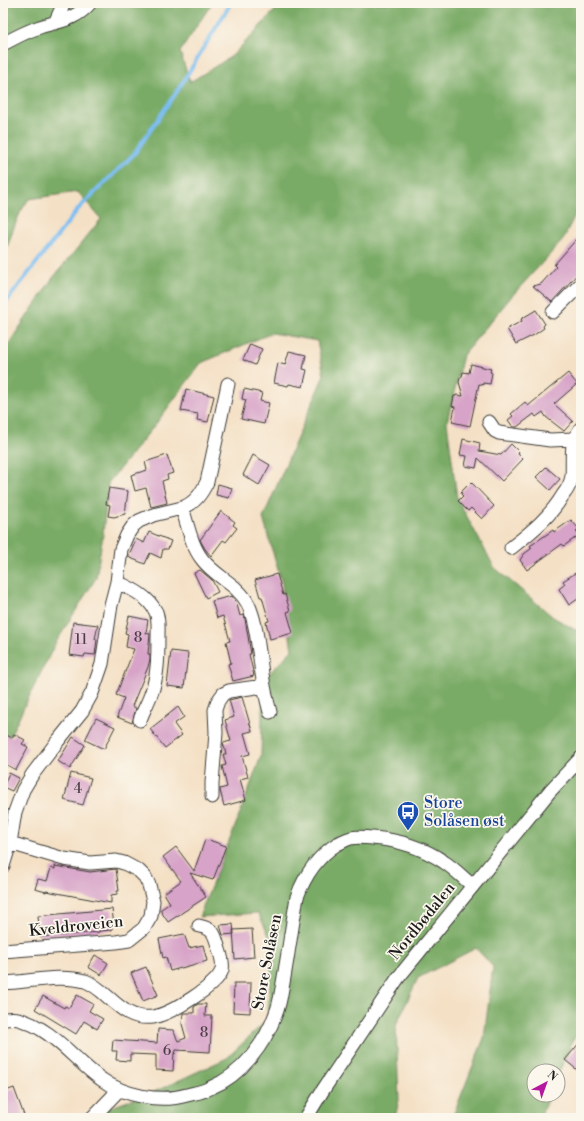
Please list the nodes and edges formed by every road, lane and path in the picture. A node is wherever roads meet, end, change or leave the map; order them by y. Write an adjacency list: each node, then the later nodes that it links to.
1 (64, 3): 3 (street)
2 (90, 3): 3 (street)
3 (55, 23): 4 (street)
4 (3, 44)
5 (581, 284): 6 (street)
6 (553, 312)
7 (228, 384): 10 (street)
8 (489, 422): 9 (street)
9 (578, 433): 11 (street)
10 (182, 508): 12 (street); 13 (street)
11 (511, 548)
12 (118, 582): 15 (street); 18 (street)
13 (264, 686): 14 (street); 17 (street)
14 (270, 712)
15 (140, 720)
16 (581, 758): 20 (street, Nordbødalen)
17 (212, 797)
18 (10, 843): 19 (street); 22 (street, Kveldroveien)
19 (3, 866)
20 (473, 886): 25 (street, Store Solåsen); 27 (street, Nordbødalen)
21 (199, 926): 23 (street)
22 (3, 951)
23 (3, 983)
24 (3, 1019): 25 (street, Store Solåsen)
25 (118, 1088): 26 (street)
26 (92, 1118)
27 (306, 1118)

